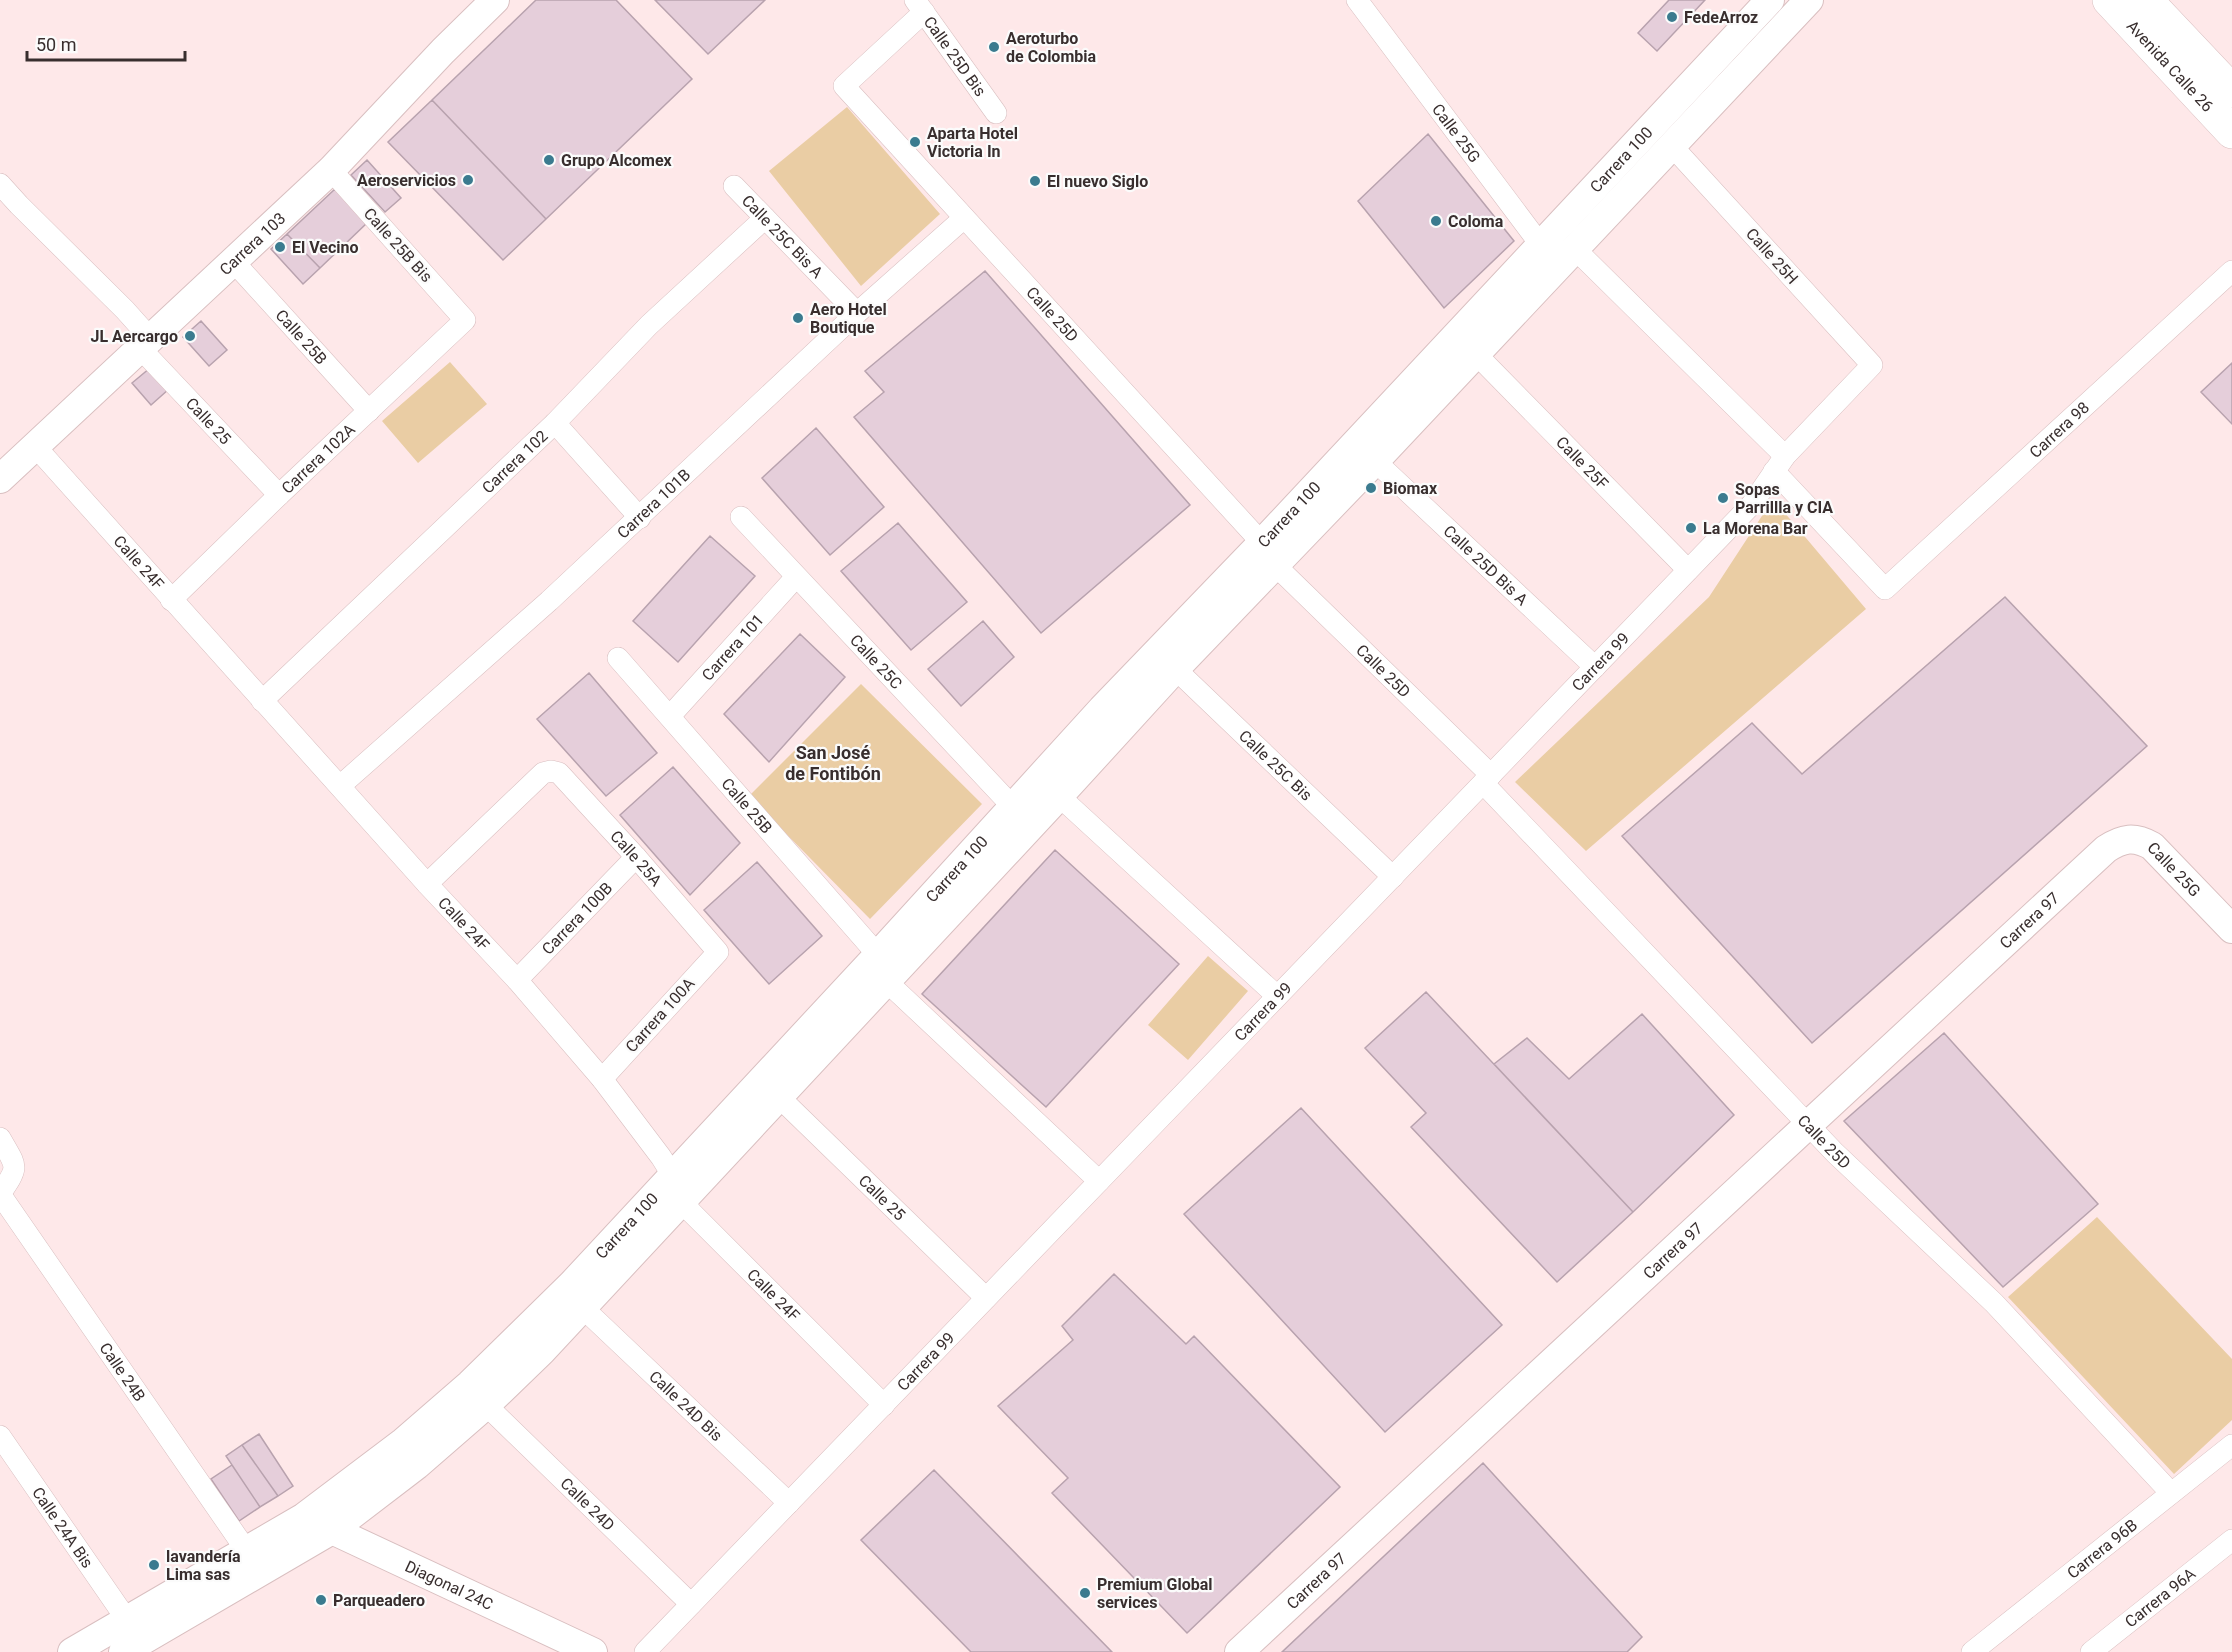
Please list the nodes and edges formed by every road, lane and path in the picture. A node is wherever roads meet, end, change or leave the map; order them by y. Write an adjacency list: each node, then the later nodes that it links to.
1 (495, 0): 12 (main road, Carrera 103)
2 (1357, 0): 17 (street, Calle 25G)
3 (1770, 0): 17 (main road, Carrera 100)
4 (1809, 0): 11 (main road, Carrera 100)
5 (2109, 0): 10 (main road, Avenida Calle 26)
6 (2146, 0): 8 (main road, Avenida Calle 26)
7 (919, 6): 9 (street, Calle 25D Bis); 16 (street, Calle 25D)
8 (2232, 91)
9 (996, 113)
10 (2232, 132)
11 (1672, 146): 17 (main road, Carrera 100); 24 (street, Calle 25H)
12 (331, 170): 18 (main road, Carrera 103); 21 (street, Calle 25B Bis)
13 (0, 184): 22 (street, Calle 25)
14 (734, 186): 15 (street, Calle 25C Bis A)
15 (765, 218): 20 (street, Calle 25C Bis A); 26 (street, Carrera 102)
16 (964, 218): 20 (street, Carrera 101B); 34 (street, Calle 25D)
17 (1558, 254): 23 (main road, Carrera 100); 29 (street, Calle 25G); 34 (main road, Carrera 100)
18 (233, 261): 22 (main road, Carrera 103); 25 (street, Calle 25B)
19 (2232, 271): 37 (street, Carrera 98)
20 (857, 313): 33 (street, Carrera 101B)
21 (465, 320): 25 (street, Carrera 102A)
22 (145, 343): 27 (main road, Carrera 103); 31 (street, Calle 25)
23 (1476, 354): 28 (main road, Carrera 100); 35 (street, Calle 25F)
24 (1872, 365): 29 (street, Carrera 99)
25 (369, 411): 31 (street, Carrera 102A)
26 (555, 423): 33 (street); 42 (street, Carrera 102)
27 (35, 446): 30 (main road, Carrera 103); 38 (street, Calle 24F)
28 (1375, 461): 34 (main road, Carrera 100); 41 (street, Calle 25D Bis A)
29 (1779, 464): 35 (street, Carrera 99); 37 (street, Calle 25G)
30 (0, 479)
31 (279, 495): 38 (street, Carrera 102A)
32 (741, 517): 36 (street, Calle 25C)
33 (640, 518): 45 (street, Carrera 101B)
34 (1269, 554): 40 (main road, Carrera 100); 44 (street, Calle 25D)
35 (1688, 570): 41 (street, Carrera 99)
36 (796, 577): 43 (street, Carrera 101); 47 (street, Calle 25C)
37 (1885, 589)
38 (171, 600): 42 (street, Calle 24F)
39 (618, 658): 43 (street, Calle 25B)
40 (1166, 660): 46 (main road, Carrera 100); 47 (main road, Carrera 100); 50 (street, Calle 25C Bis)
41 (1595, 667): 44 (street, Carrera 99)
42 (262, 701): 45 (street, Calle 24F)
43 (670, 716): 54 (street, Calle 25B)
44 (1487, 779): 50 (street, Carrera 99); 60 (street, Calle 25D)
45 (340, 786): 51 (street, Calle 24F)
46 (1059, 796): 56 (main road, Carrera 100); 57 (street)
47 (1012, 806): 54 (main road, Carrera 100)
48 (2106, 849): 52 (main road, Calle 25G); 60 (main road, Carrera 97)
49 (636, 857): 51 (street, Calle 25A); 53 (street, Calle 25A); 55 (street, Carrera 100B)
50 (1393, 877): 57 (street, Carrera 99)
51 (427, 884): 55 (street, Calle 24F)
52 (2232, 928)
53 (718, 952): 58 (street, Carrera 100A)
54 (878, 955): 63 (main road, Carrera 100)
55 (518, 980): 58 (street, Calle 24F)
56 (886, 981): 59 (main road, Carrera 100); 62 (street)
57 (1278, 996): 62 (street, Carrera 99)
58 (602, 1079): 63 (street, Calle 24F)
59 (779, 1097): 63 (main road, Carrera 100); 65 (street, Calle 25)
60 (1809, 1125): 71 (street, Calle 25D); 83 (main road, Carrera 97)
61 (0, 1138): 64 (street)
62 (1099, 1181): 65 (street, Carrera 99)
63 (679, 1186): 66 (main road, Carrera 100); 67 (street, Calle 24F); 73 (main road, Carrera 100)
64 (0, 1194): 76 (street, Calle 24B)
65 (986, 1298): 67 (street, Carrera 99)
66 (583, 1308): 68 (main road, Carrera 100); 72 (street, Calle 24D Bis)
67 (884, 1404): 72 (street, Carrera 99)
68 (486, 1405): 74 (main road, Carrera 100); 77 (street, Calle 24D)
69 (0, 1436): 78 (street, Calle 24A Bis)
70 (2232, 1445): 71 (street, Carrera 96B)
71 (2171, 1493): 84 (street, Carrera 96B)
72 (789, 1503): 77 (street, Carrera 99)
73 (304, 1517): 74 (main road, Diagonal 24C); 76 (main road, Carrera 100)
74 (332, 1530): 80 (main road, Carrera 100); 81 (main road, Diagonal 24C)
75 (2231, 1540): 85 (street, Carrera 96A)
76 (246, 1550): 78 (main road, Carrera 100)
77 (691, 1604): 82 (street, Carrera 99)
78 (127, 1620): 79 (main road, Carrera 100)
79 (72, 1652)
80 (123, 1652)
81 (593, 1652)
82 (645, 1652)
83 (1239, 1652)
84 (1972, 1652)
85 (2091, 1652)

